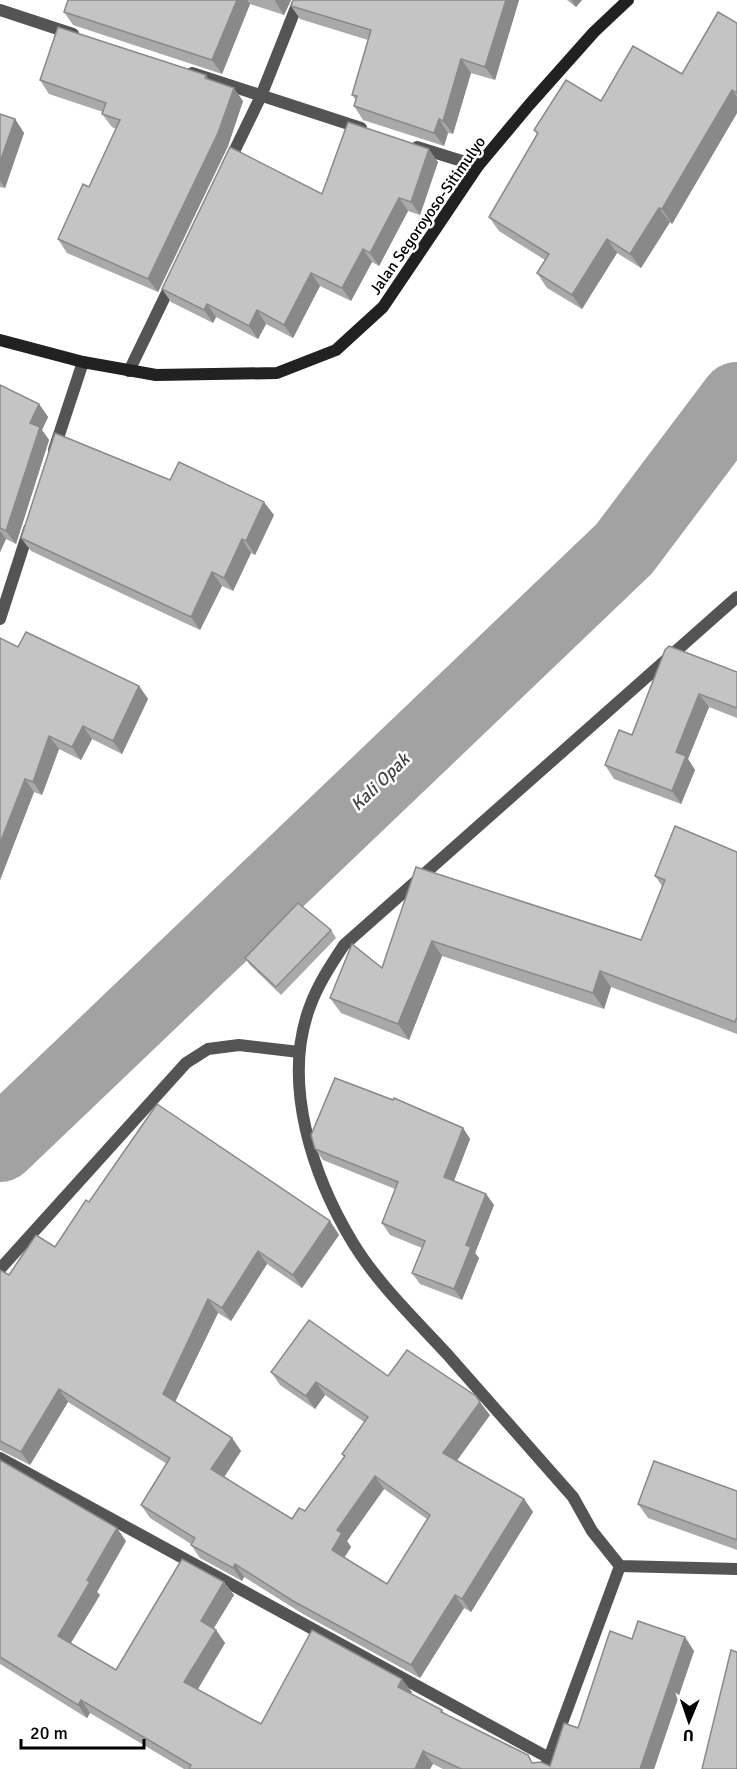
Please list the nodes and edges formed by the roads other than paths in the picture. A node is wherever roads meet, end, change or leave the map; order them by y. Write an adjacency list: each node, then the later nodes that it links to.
1 (299, 0): 6 (street)
2 (628, 0): 9 (main road, Jalan Segoroyoso-Sitimulyo)
3 (0, 10): 4 (street)
4 (84, 37)
5 (183, 70): 6 (street)
6 (261, 96): 7 (street); 10 (street)
7 (370, 131)
8 (402, 142): 9 (street)
9 (478, 166): 14 (main road, Jalan Segoroyoso-Sitimulyo)
10 (220, 180)
11 (180, 265): 14 (street)
12 (0, 340): 13 (main road, Jalan Segoroyoso-Sitimulyo)
13 (82, 362): 14 (main road, Jalan Segoroyoso-Sitimulyo); 15 (street)
14 (129, 371)
15 (50, 463)
16 (32, 519): 18 (street)
17 (737, 597): 19 (street)
18 (0, 619)
19 (299, 1052): 20 (street); 22 (street)
20 (0, 1269)
21 (0, 1458): 24 (street)
22 (620, 1566): 23 (street); 24 (street)
23 (737, 1569)
24 (547, 1763)

